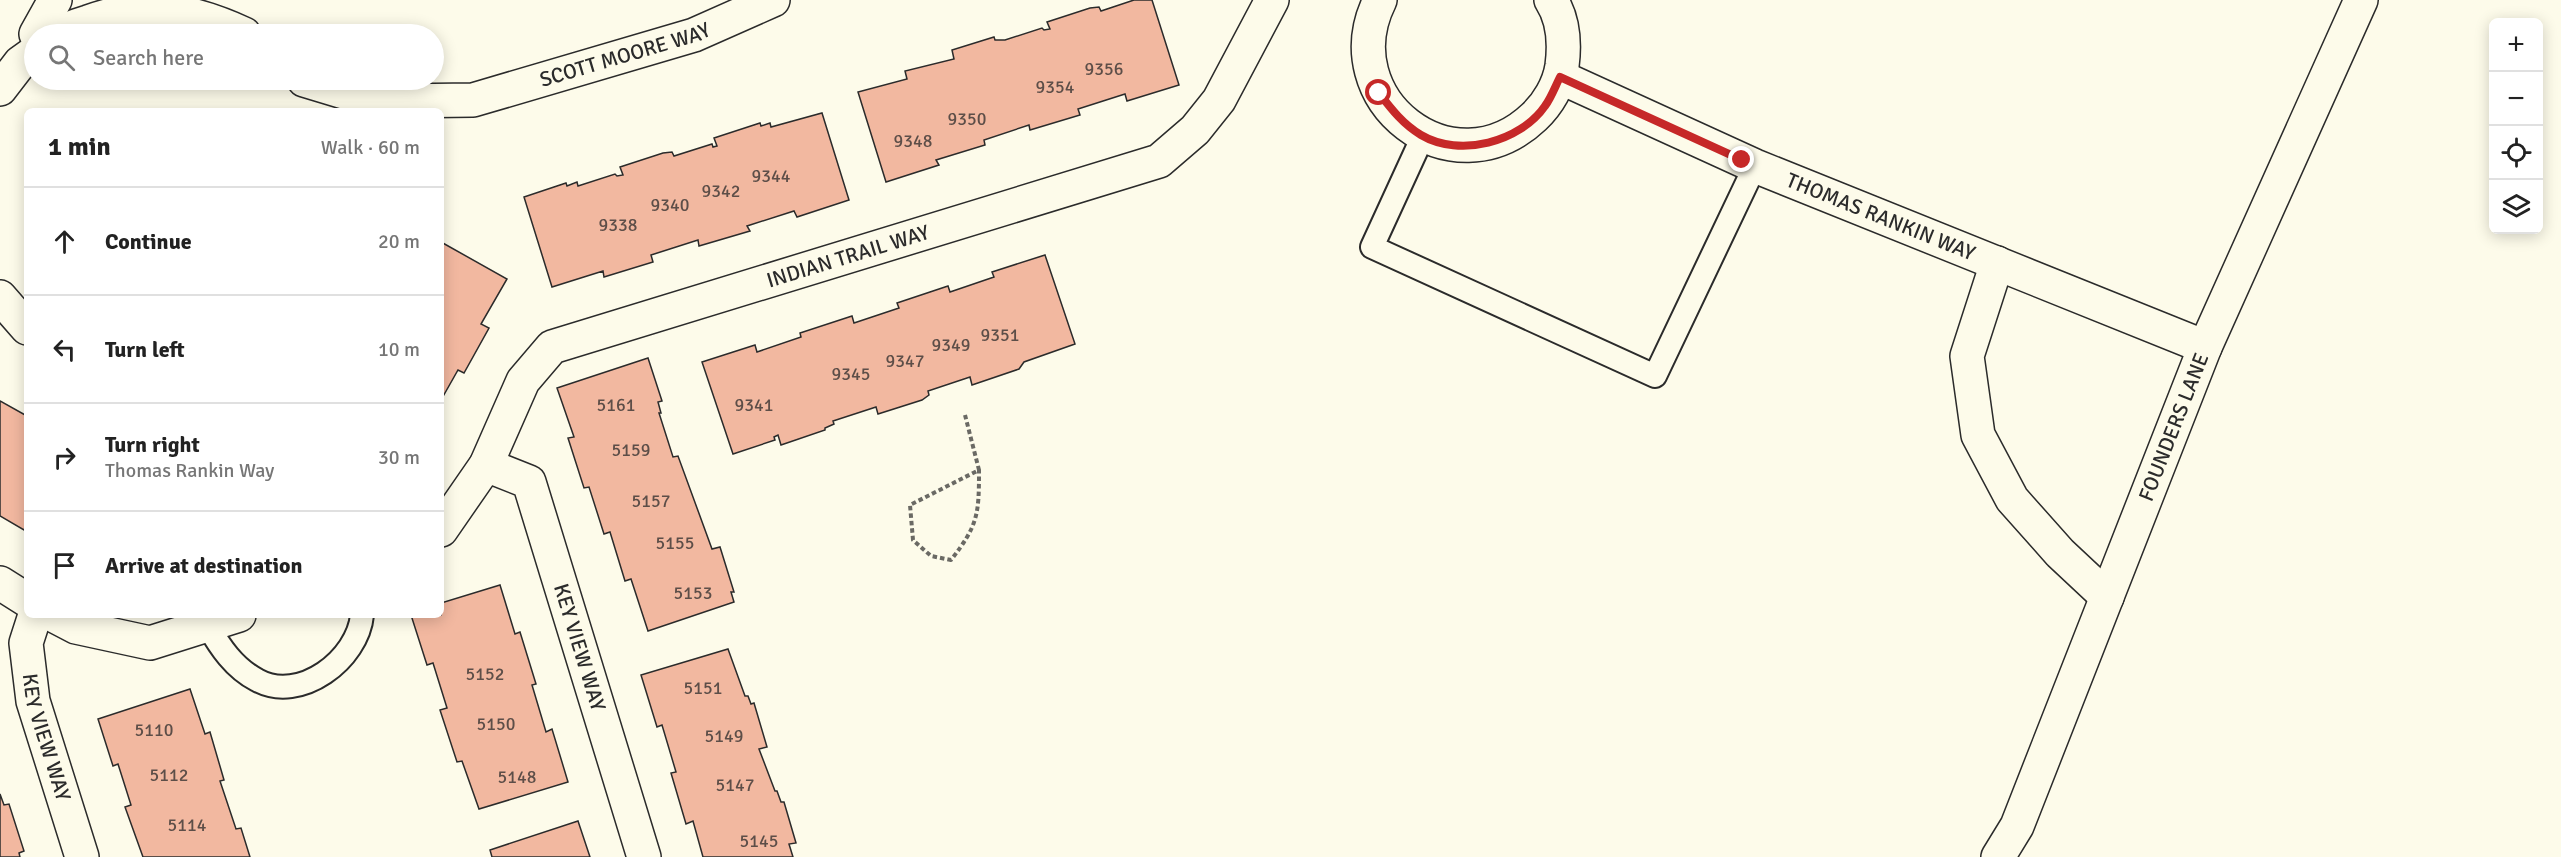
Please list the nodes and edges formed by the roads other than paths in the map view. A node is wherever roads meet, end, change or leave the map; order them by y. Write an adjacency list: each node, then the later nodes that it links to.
1 (55, 0): 8 (street)
2 (773, 0): 16 (street, SCOTT MOORE WAY)
3 (1272, 0): 25 (street, INDIAN TRAIL WAY)
4 (1551, 0): 12 (street)
5 (2361, 0): 24 (street, FOUNDERS LANE)
6 (1378, 1): 19 (street)
7 (166, 5): 9 (street); 10 (street)
8 (43, 24)
9 (84, 24)
10 (222, 24)
11 (24, 56): 13 (street)
12 (1560, 77): 19 (street); 20 (street, THOMAS RANKIN WAY)
13 (0, 89)
14 (301, 90): 17 (street)
15 (337, 90): 16 (street, SCOTT MOORE WAY)
16 (473, 100): 18 (street, SCOTT MOORE WAY)
17 (311, 108)
18 (444, 119)
19 (1423, 136): 20 (lane)
20 (1755, 166): 21 (street, THOMAS RANKIN WAY)
21 (1997, 263): 24 (street, THOMAS RANKIN WAY); 28 (street)
22 (0, 297): 23 (street)
23 (17, 322)
24 (2205, 347): 28 (street, FOUNDERS LANE)
25 (486, 465): 26 (street, INDIAN TRAIL WAY); 36 (street, KEY VIEW WAY)
26 (444, 526)
27 (0, 583): 29 (street)
28 (2107, 597): 37 (street, FOUNDERS LANE)
29 (24, 598)
30 (34, 618): 35 (street, KEY VIEW WAY)
31 (59, 618): 34 (street)
32 (231, 618): 34 (street)
33 (361, 618): 34 (lane)
34 (208, 626)
35 (82, 857)
36 (644, 857)
37 (1998, 857)

